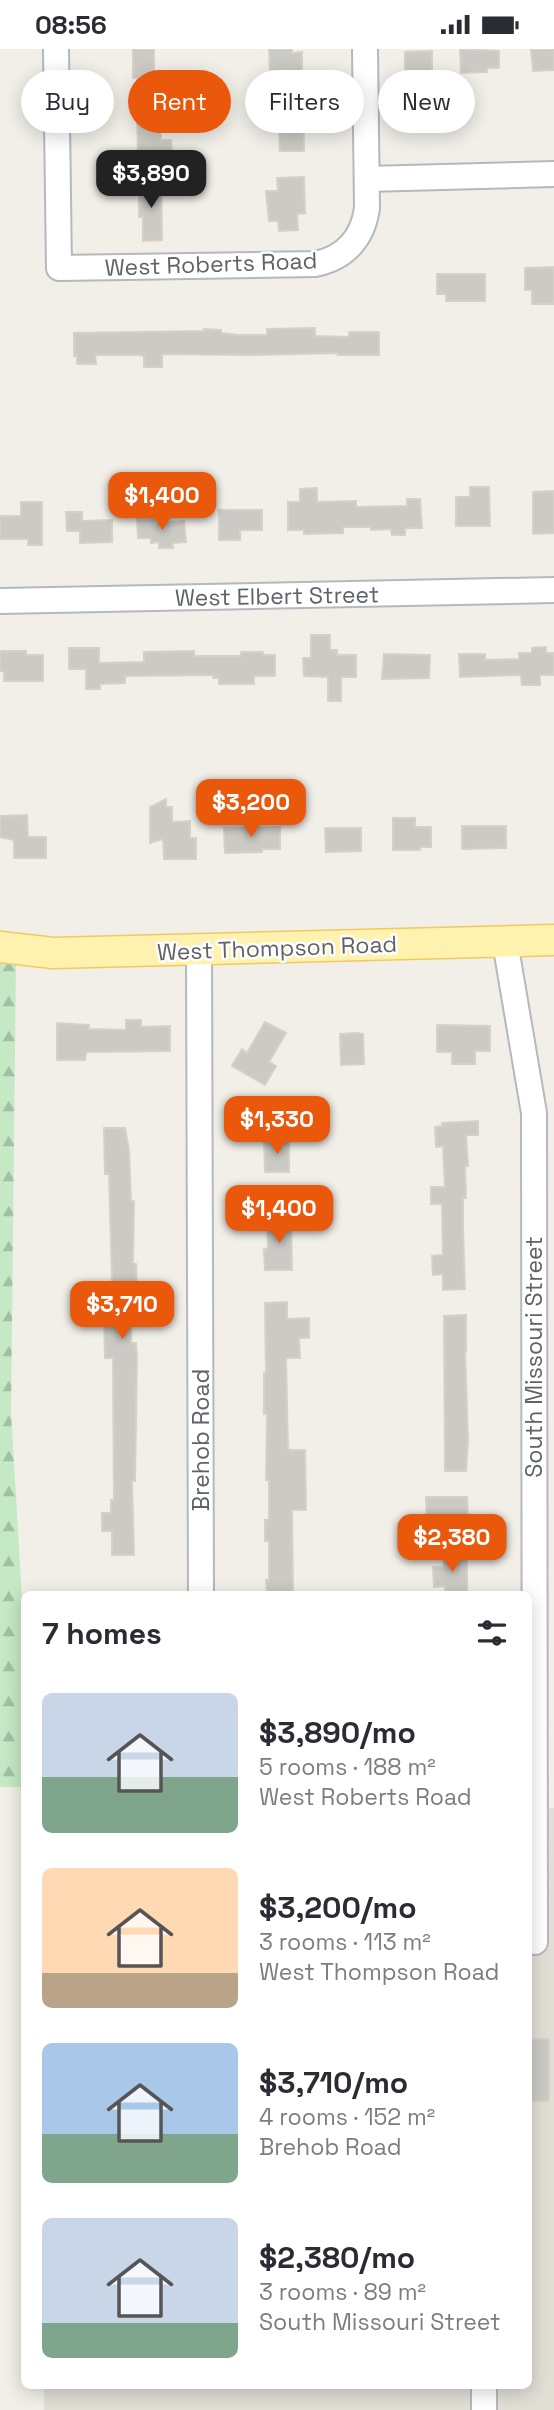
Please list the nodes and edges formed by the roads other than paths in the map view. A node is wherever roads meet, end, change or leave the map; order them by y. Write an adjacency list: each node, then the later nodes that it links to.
1 (56, 49): 4 (street, West Roberts Road)
2 (365, 49): 4 (street, West Roberts Road)
3 (554, 174): 4 (street)
4 (366, 179)
5 (554, 590): 6 (street, West Elbert Street)
6 (0, 601)
7 (554, 940): 8 (main road, West Thompson Road)
8 (505, 942): 10 (main road, West Thompson Road); 12 (street, South Missouri Street)
9 (0, 947): 10 (main road, West Thompson Road)
10 (199, 951): 11 (street, Brehob Road)
11 (201, 1591)
12 (535, 1942)
13 (484, 2389): 14 (street)
14 (484, 2410)

